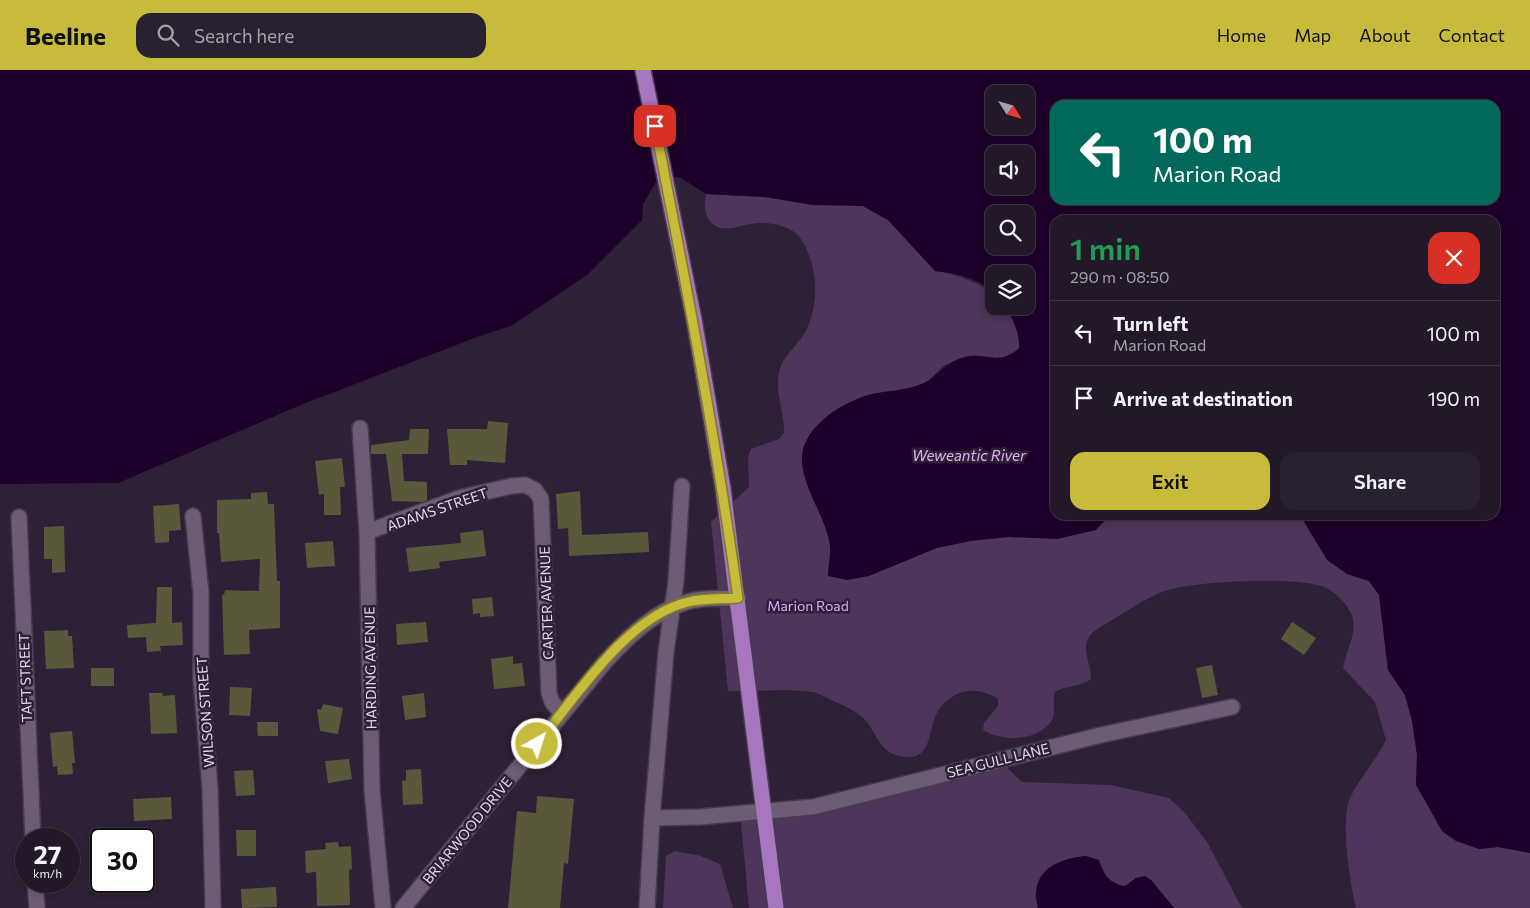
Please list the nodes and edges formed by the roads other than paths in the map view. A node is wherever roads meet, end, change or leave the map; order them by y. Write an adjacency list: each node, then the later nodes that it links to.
1 (643, 70): 8 (main road)
2 (360, 428): 7 (street, HARDING AVENUE)
3 (682, 486): 9 (street)
4 (535, 490): 7 (street, ADAMS STREET); 11 (street, CARTER AVENUE)
5 (193, 516): 17 (street, WILSON STREET)
6 (19, 517): 14 (street, TAFT STREET)
7 (367, 532): 18 (street, HARDING AVENUE)
8 (738, 598): 9 (street, BRIARWOOD DRIVE); 12 (main road)
9 (672, 608): 11 (street, BRIARWOOD DRIVE); 13 (street)
10 (1232, 707): 12 (street, SEA GULL LANE)
11 (562, 714): 19 (street, BRIARWOOD DRIVE)
12 (764, 812): 13 (street, SEA GULL LANE); 21 (main road)
13 (652, 818): 20 (street)
14 (33, 828)
15 (36, 893): 16 (street)
16 (37, 908)
17 (213, 908)
18 (383, 908)
19 (403, 908)
20 (647, 908)
21 (776, 908)

